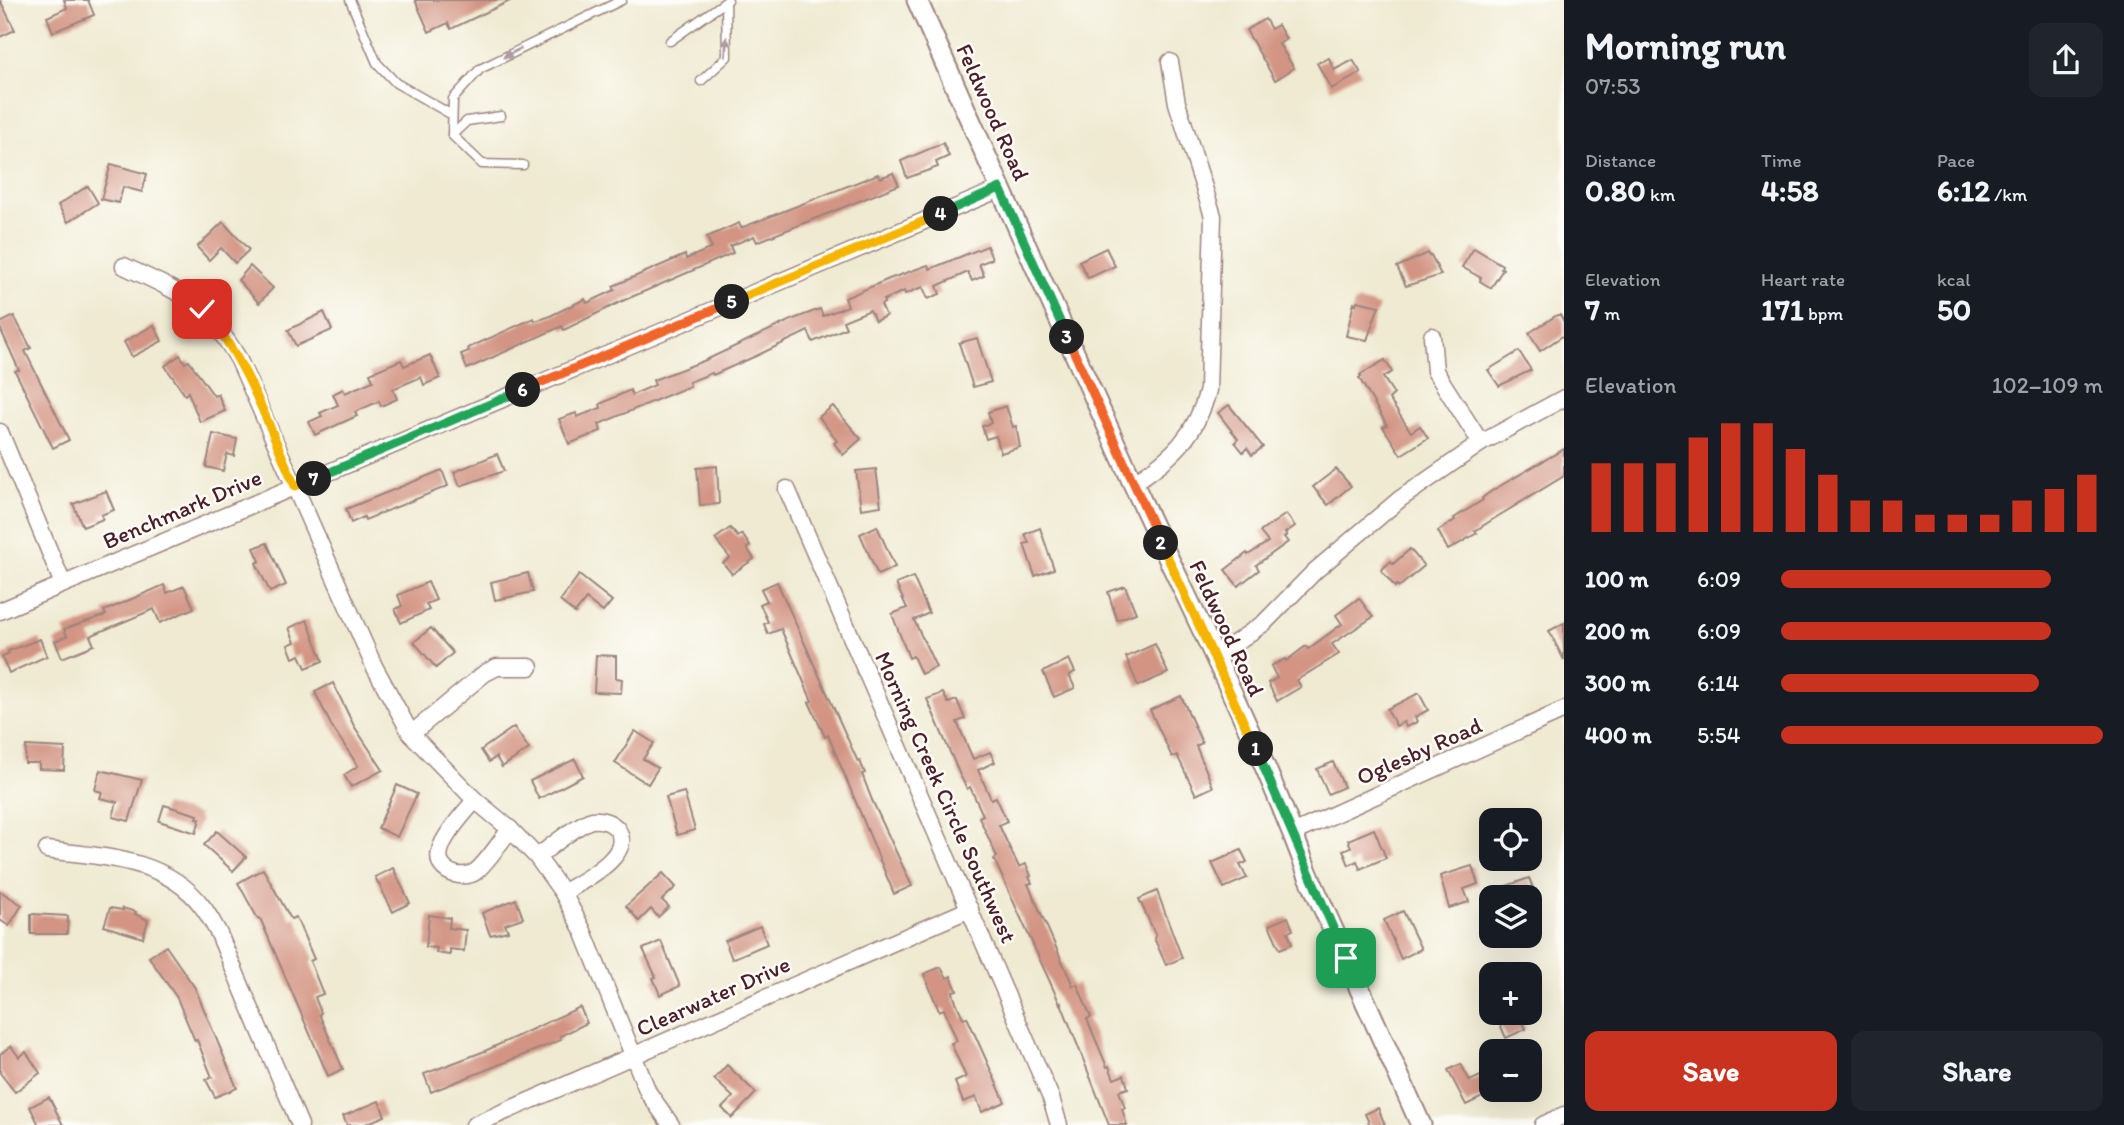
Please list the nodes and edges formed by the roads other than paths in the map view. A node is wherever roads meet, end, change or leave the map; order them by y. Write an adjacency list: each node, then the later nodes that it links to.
1 (350, 0): 8 (lane)
2 (622, 0): 8 (lane, one-way to 8)
3 (917, 0): 12 (street, Feldwood Road)
4 (726, 1): 5 (lane); 7 (lane, one-way to 4)
5 (670, 41)
6 (1170, 62): 18 (street)
7 (701, 81)
8 (452, 115): 10 (lane)
9 (501, 116): 10 (lane)
10 (452, 135): 11 (lane)
11 (523, 165)
12 (1000, 188): 18 (street, Feldwood Road); 19 (street, Benchmark Drive)
13 (124, 266): 19 (street)
14 (1432, 336): 17 (street)
15 (1564, 398): 17 (street)
16 (0, 432): 21 (street)
17 (1481, 443): 23 (street)
18 (1133, 483): 23 (street, Feldwood Road)
19 (295, 486): 21 (street, Benchmark Drive); 26 (street)
20 (787, 489): 33 (street, Morning Creek Circle Southwest)
21 (64, 584): 22 (street, Benchmark Drive)
22 (0, 611)
23 (1215, 657): 29 (street, Feldwood Road)
24 (530, 667): 26 (street)
25 (1564, 710): 29 (street, Oglesby Road)
26 (411, 733): 27 (street)
27 (475, 800): 28 (street); 28 (street)
28 (510, 829): 31 (street)
29 (1293, 833): 40 (street, Feldwood Road)
30 (47, 850): 36 (street)
31 (537, 857): 32 (street); 32 (street)
32 (563, 893): 34 (street)
33 (970, 909): 34 (street, Clearwater Drive); 39 (street, Morning Creek Circle Southwest)
34 (634, 1055): 37 (street, Clearwater Drive); 38 (street)
35 (1564, 1115): 41 (street)
36 (300, 1125)
37 (474, 1125)
38 (671, 1125)
39 (1059, 1125)
40 (1421, 1125)
41 (1542, 1125)

